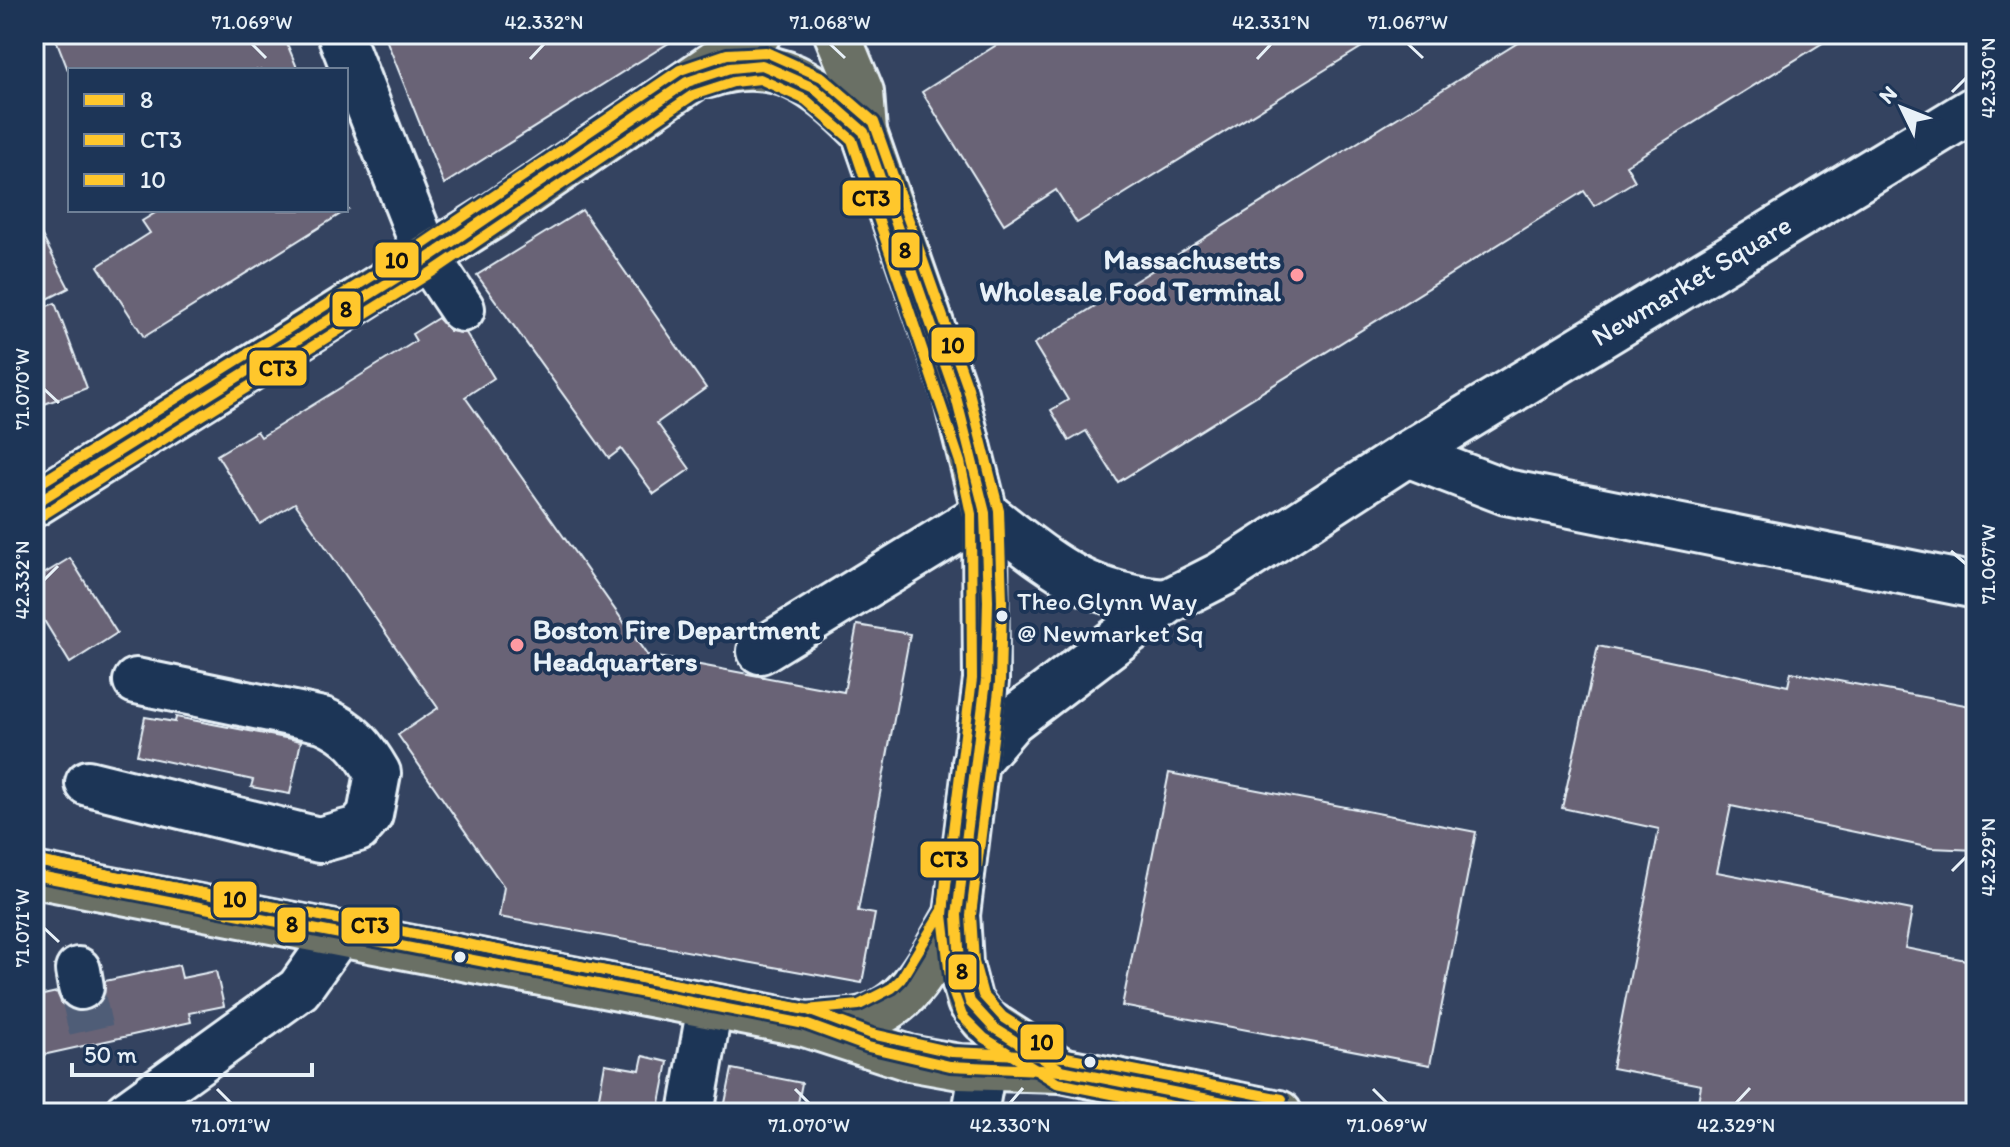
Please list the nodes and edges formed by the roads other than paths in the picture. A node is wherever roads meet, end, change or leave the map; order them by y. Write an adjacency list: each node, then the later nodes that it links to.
1 (340, 34): 7 (street)
2 (758, 34): 4 (main road)
3 (837, 34): 6 (main road)
4 (687, 82): 6 (main road); 7 (main road)
5 (1976, 108): 9 (street, Newmarket Square)
6 (864, 132): 11 (main road)
7 (428, 258): 8 (street); 10 (main road)
8 (462, 309)
9 (1407, 454): 12 (street); 13 (street, Newmarket Square)
10 (34, 504)
11 (985, 513): 13 (street); 14 (street); 16 (main road)
12 (1976, 586)
13 (1167, 602): 16 (street, Newmarket Square)
14 (760, 651)
15 (136, 681): 17 (street)
16 (975, 763): 19 (main road)
17 (88, 783)
18 (34, 875): 20 (main road)
19 (957, 915): 22 (main road); 24 (main road)
20 (338, 934): 21 (main road); 25 (street)
21 (710, 1006): 22 (main road); 26 (street)
22 (805, 1024): 23 (main road)
23 (983, 1068): 24 (main road); 27 (street)
24 (1061, 1070): 28 (main road)
25 (127, 1113)
26 (691, 1113)
27 (975, 1113)
28 (1279, 1113)

